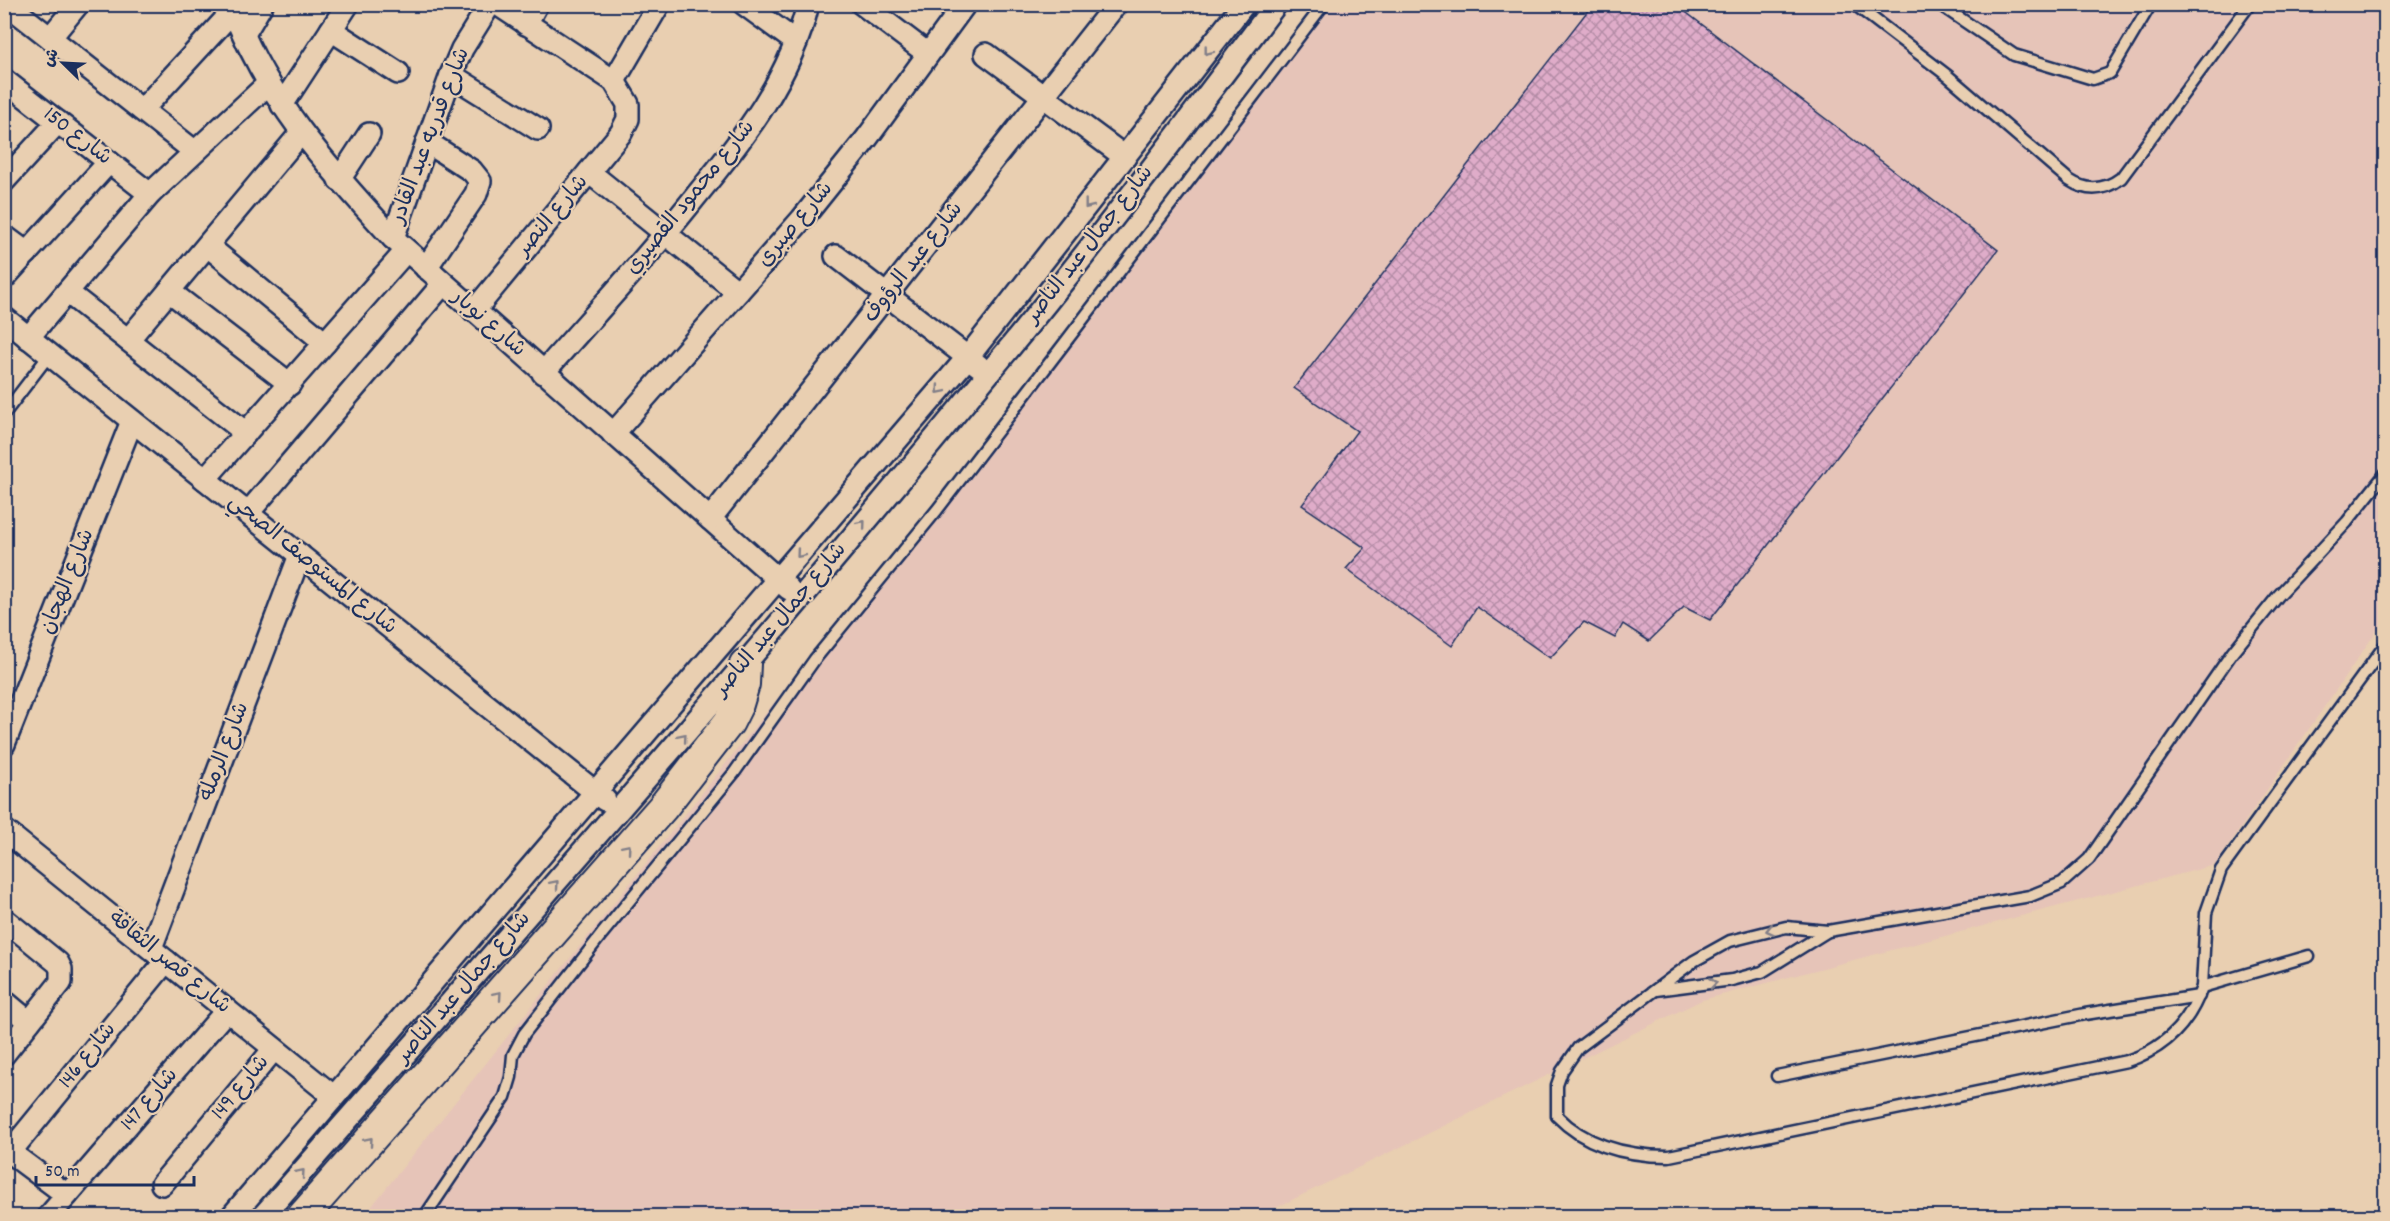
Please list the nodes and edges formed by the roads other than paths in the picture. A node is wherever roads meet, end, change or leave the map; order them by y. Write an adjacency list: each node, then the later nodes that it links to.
1 (7, 4): 25 (street)
2 (78, 4): 25 (street)
3 (262, 4): 24 (street)
4 (348, 4): 23 (street)
5 (490, 4): 30 (street, شارع قدريه عبد القادر)
6 (497, 4): 22 (street)
7 (537, 4): 22 (street)
8 (659, 4): 32 (street)
9 (744, 4): 26 (street)
10 (808, 4): 26 (street, شارع محمود القصيري)
11 (862, 4): 27 (street)
12 (965, 4): 27 (street, شارع صبرى)
13 (1116, 4): 34 (street, شارع عبد الرؤوف)
14 (1244, 4): 43 (street, شارع جمال عبد الناصر, one-way to 43)
15 (1276, 4): 70 (street, شارع جمال عبد الناصر)
16 (1324, 4): 109 (lane)
17 (1854, 4): 20 (lane)
18 (1939, 4): 19 (lane)
19 (2151, 4)
20 (2250, 4)
21 (232, 8): 24 (street, شارع نوبار); 36 (street)
22 (526, 24): 32 (street)
23 (331, 30): 29 (street); 35 (street)
24 (244, 34): 33 (street, شارع نوبار)
25 (50, 38): 36 (street)
26 (796, 42): 49 (street, شارع محمود القصيري)
27 (928, 54): 60 (street, شارع صبرى)
28 (986, 54): 34 (street)
29 (398, 73)
30 (451, 75): 38 (street); 41 (street, شارع قدريه عبد القادر)
31 (4, 80): 37 (street, شارع 150)
32 (614, 81): 46 (street, شارع النصر)
33 (269, 83): 35 (street, شارع نوبار); 42 (street)
34 (1045, 98): 43 (street); 61 (street, شارع عبد الرؤوف)
35 (282, 105): 39 (street, شارع نوبار)
36 (142, 110): 42 (street)
37 (58, 122): 44 (street, شارع 150); 45 (street)
38 (538, 129)
39 (301, 133): 47 (street, شارع نوبار); 52 (street)
40 (369, 134): 47 (street)
41 (427, 142): 51 (street, شارع قدريه عبد القادر); 55 (street)
42 (194, 151): 48 (street)
43 (1125, 157): 68 (street, شارع جمال عبد الناصر, one-way to 68)
44 (110, 162): 48 (street, شارع 150); 53 (street)
45 (9, 168)
46 (590, 172): 49 (street); 62 (street, شارع النصر)
47 (339, 180): 51 (street, شارع نوبار)
48 (150, 194): 59 (street)
49 (666, 234): 60 (street); 69 (street, شارع محمود القصيري)
50 (4, 236): 53 (street)
51 (400, 244): 55 (street, شارع نوبار); 66 (street)
52 (208, 246): 58 (street); 66 (street)
53 (27, 253): 56 (street)
54 (836, 256): 61 (street)
55 (426, 268): 57 (street, شارع نوبار)
56 (4, 278)
57 (443, 284): 62 (street, شارع نوبار); 78 (street)
58 (170, 291): 65 (street); 71 (street)
59 (68, 292): 64 (street); 65 (street)
60 (738, 292): 75 (street, شارع صبرى)
61 (888, 295): 68 (street); 79 (street, شارع عبد الرؤوف)
62 (474, 311): 69 (street, شارع نوبار)
63 (4, 318): 64 (street, شارع المستوصف الصحي)
64 (28, 338): 67 (street, شارع المستوصف الصحي)
65 (128, 340): 74 (street)
66 (325, 343): 71 (street)
67 (50, 354): 72 (lane); 73 (street, شارع المستوصف الصحي)
68 (968, 357): 70 (street); 81 (street, شارع جمال عبد الناصر, one-way to 81)
69 (543, 373): 75 (street, شارع نوبار)
70 (989, 373): 82 (street, شارع جمال عبد الناصر, one-way to 70)
71 (290, 384): 74 (street)
72 (4, 414)
73 (132, 421): 77 (street, شارع المستوصف الصحي); 85 (street, شارع الهجان)
74 (246, 433): 77 (street)
75 (613, 434): 79 (street, شارع نوبار)
76 (2385, 473): 90 (lane)
77 (206, 479): 78 (street, شارع المستوصف الصحي)
78 (248, 513): 80 (street, شارع المستوصف الصحي)
79 (710, 519): 81 (street, شارع نوبار)
80 (300, 555): 86 (street, شارع المستوصف الصحي); 91 (street, شارع الرمله)
81 (778, 580): 82 (street, شارع نوبار); 86 (street, شارع جمال عبد الناصر)
82 (800, 598): 84 (street, شارع جمال عبد الناصر)
83 (2385, 644): 94 (lane)
84 (745, 664): 87 (street, شارع جمال عبد الناصر, one-way to 84); 108 (main road, one-way to 84)
85 (4, 744)
86 (596, 793): 87 (street, شارع المستوصف الصحي); 101 (street, شارع جمال عبد الناصر)
87 (619, 811): 107 (street, شارع جمال عبد الناصر, one-way to 87)
88 (4, 830): 91 (street, شارع قصر الثقافة)
89 (4, 919): 97 (street)
90 (1828, 931): 93 (lane, one-way to 90); 93 (lane, one-way to 93)
91 (159, 954): 96 (street, شارع قصر الثقافة); 102 (street, شارع 146)
92 (2309, 956): 94 (lane)
93 (1655, 990): 94 (lane)
94 (2200, 991): 100 (lane)
95 (4, 1001): 97 (street)
96 (227, 1010): 98 (street, شارع قصر الثقافة); 104 (street, شارع 147)
97 (30, 1022): 99 (street)
98 (274, 1049): 101 (street, شارع قصر الثقافة); 103 (street, شارع 149)
99 (4, 1054)
100 (1777, 1076)
101 (333, 1096): 106 (street, شارع جمال عبد الناصر)
102 (7, 1150): 104 (street)
103 (162, 1184)
104 (67, 1196): 105 (street, شارع 147)
105 (49, 1216)
106 (232, 1216)
107 (262, 1216)
108 (303, 1216)
109 (425, 1216)

